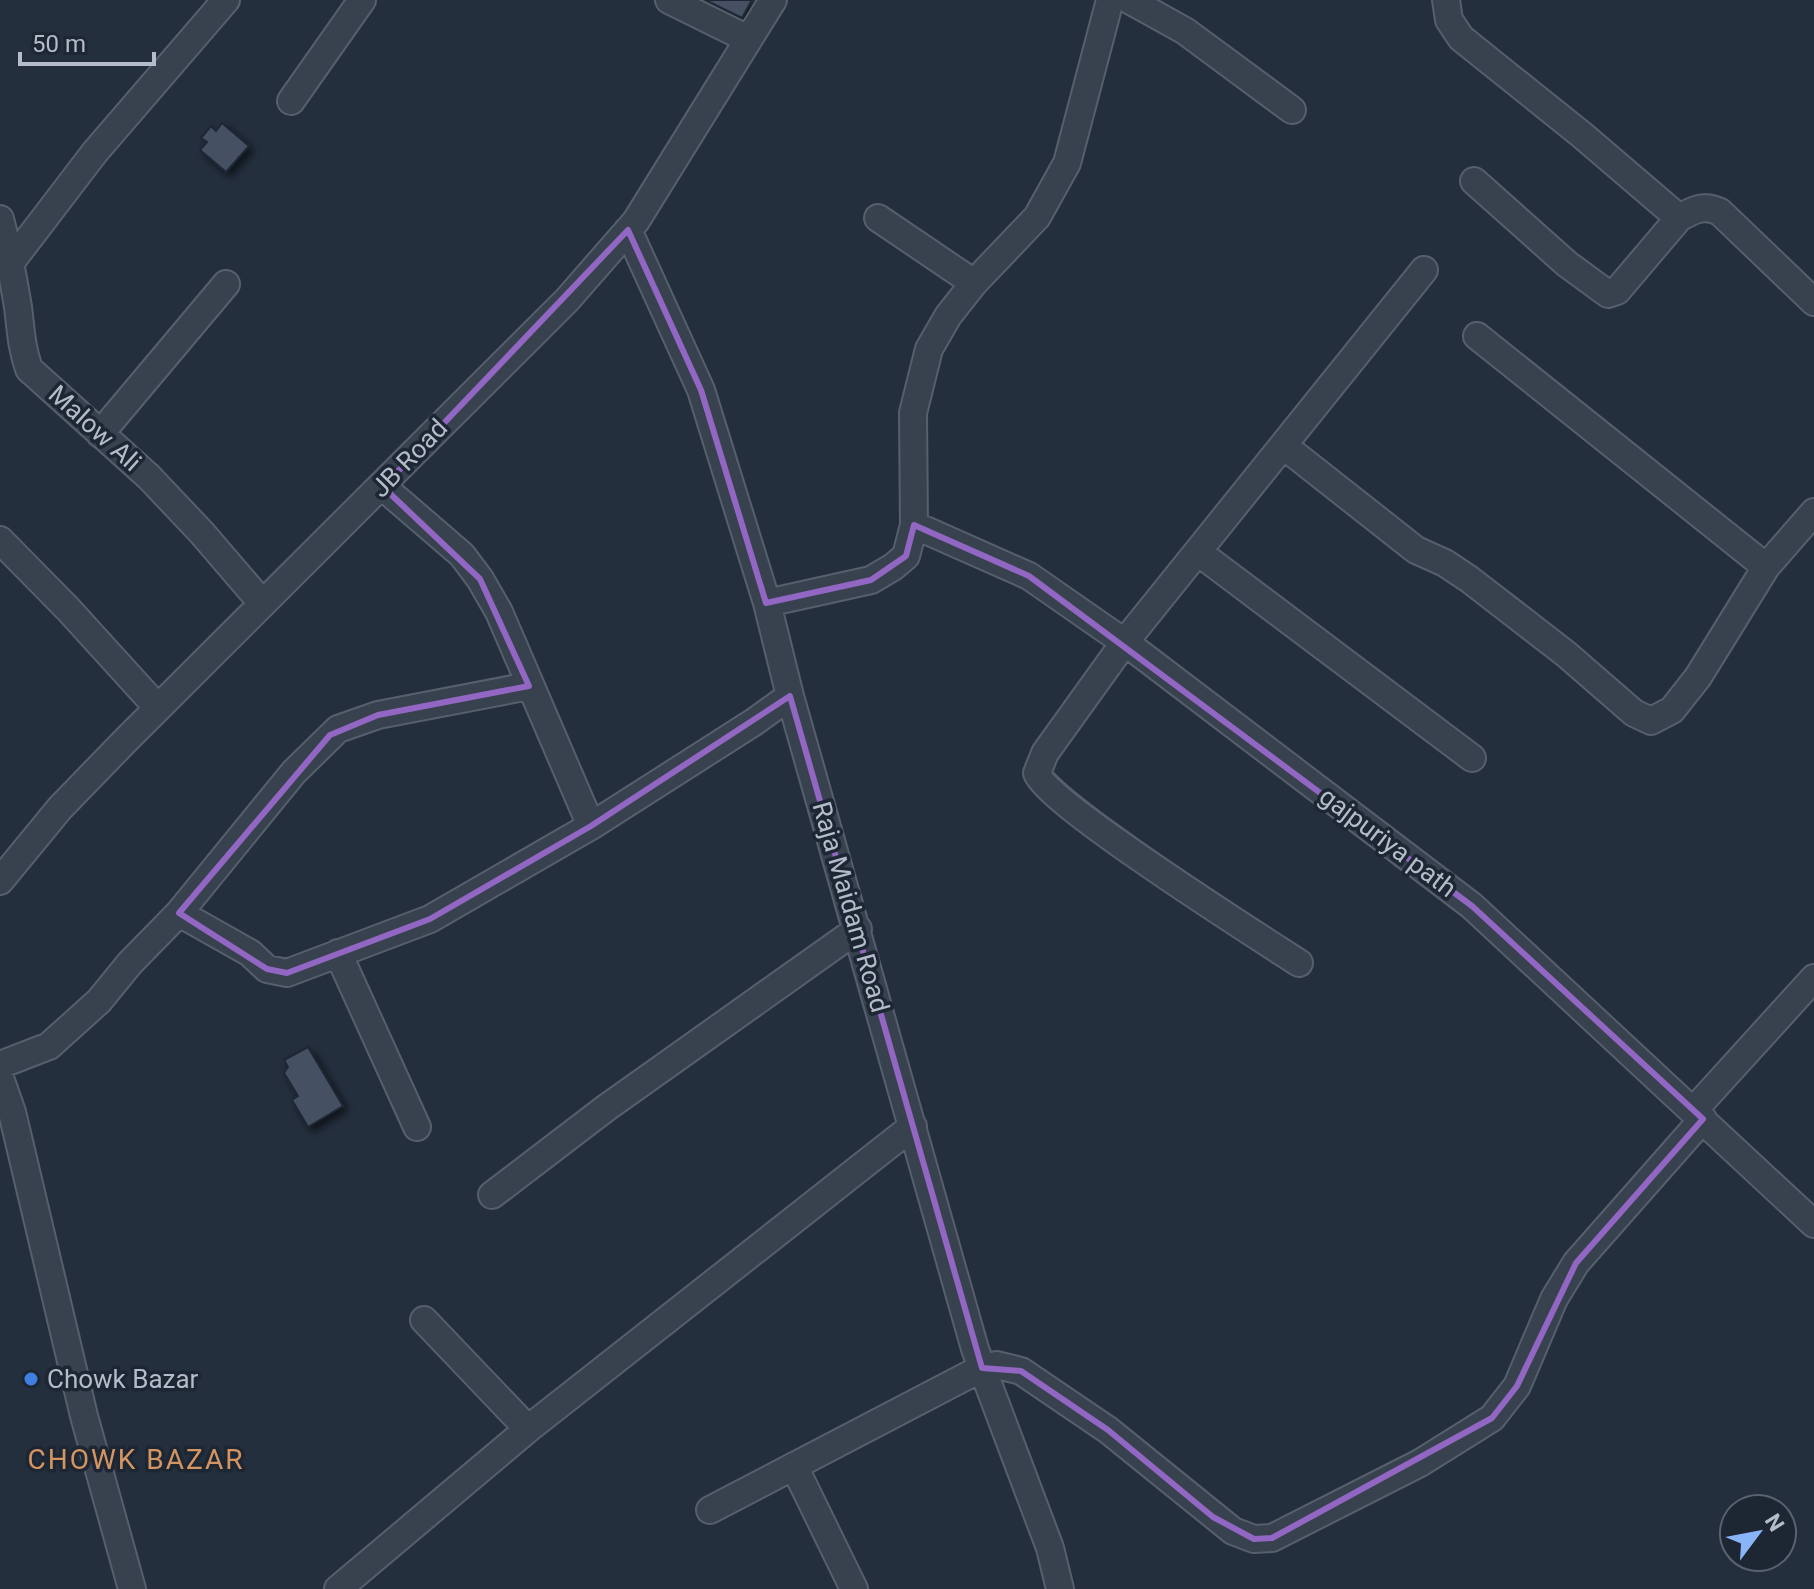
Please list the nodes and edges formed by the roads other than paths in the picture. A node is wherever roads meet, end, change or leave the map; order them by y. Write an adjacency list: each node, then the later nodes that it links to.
1 (226, 0): 16 (street)
2 (362, 0): 9 (street)
3 (669, 0): 8 (street)
4 (773, 0): 8 (street, JB Road)
5 (1110, 0): 18 (street)
6 (1129, 0): 10 (street)
7 (1446, 0): 13 (street)
8 (748, 39): 15 (street, JB Road)
9 (291, 101)
10 (1292, 110)
11 (1474, 181): 13 (street)
12 (878, 218): 18 (street)
13 (1679, 218): 20 (street)
14 (0, 219): 16 (street, Malow Ali)
15 (628, 230): 25 (street, JB Road); 32 (street, Raja Maidam Road)
16 (11, 262): 22 (street, Malow Ali)
17 (1424, 270): 24 (street)
18 (974, 283): 27 (street)
19 (226, 284): 23 (street)
20 (1814, 302)
21 (1477, 336): 30 (street)
22 (10, 353): 23 (street, Malow Ali)
23 (100, 434): 31 (street, Malow Ali)
24 (1284, 446): 29 (street); 30 (street)
25 (383, 487): 31 (street, JB Road); 34 (street)
26 (1814, 512): 30 (street)
27 (914, 525): 32 (street); 33 (street, gajpuriya path)
28 (0, 540): 36 (street)
29 (1198, 552): 33 (street); 37 (street)
30 (1766, 567)
31 (262, 603): 36 (street, JB Road)
32 (767, 603): 35 (street, Raja Maidam Road)
33 (1124, 643): 43 (street); 47 (street, gajpuriya path)
34 (529, 686): 38 (street); 40 (street)
35 (790, 696): 38 (street); 41 (street, Raja Maidam Road)
36 (158, 708): 39 (street, JB Road)
37 (1472, 758)
38 (591, 826): 42 (street)
39 (0, 881)
40 (179, 913): 42 (street); 45 (street)
41 (858, 929): 48 (street, Raja Maidam Road); 50 (street)
42 (338, 953): 49 (street)
43 (1299, 963)
44 (1814, 978): 47 (street)
45 (0, 1065)
46 (0, 1078): 57 (street)
47 (1699, 1115): 51 (street, gajpuriya path); 53 (street)
48 (913, 1126): 53 (street, Raja Maidam Road); 54 (street)
49 (417, 1127)
50 (492, 1195)
51 (1814, 1224)
52 (424, 1320): 54 (street)
53 (982, 1368): 55 (street); 60 (street, Raja Maidam Road)
54 (528, 1429): 58 (street)
55 (794, 1466): 56 (street); 59 (street)
56 (710, 1510)
57 (132, 1589)
58 (338, 1589)
59 (854, 1589)
60 (1060, 1589)

